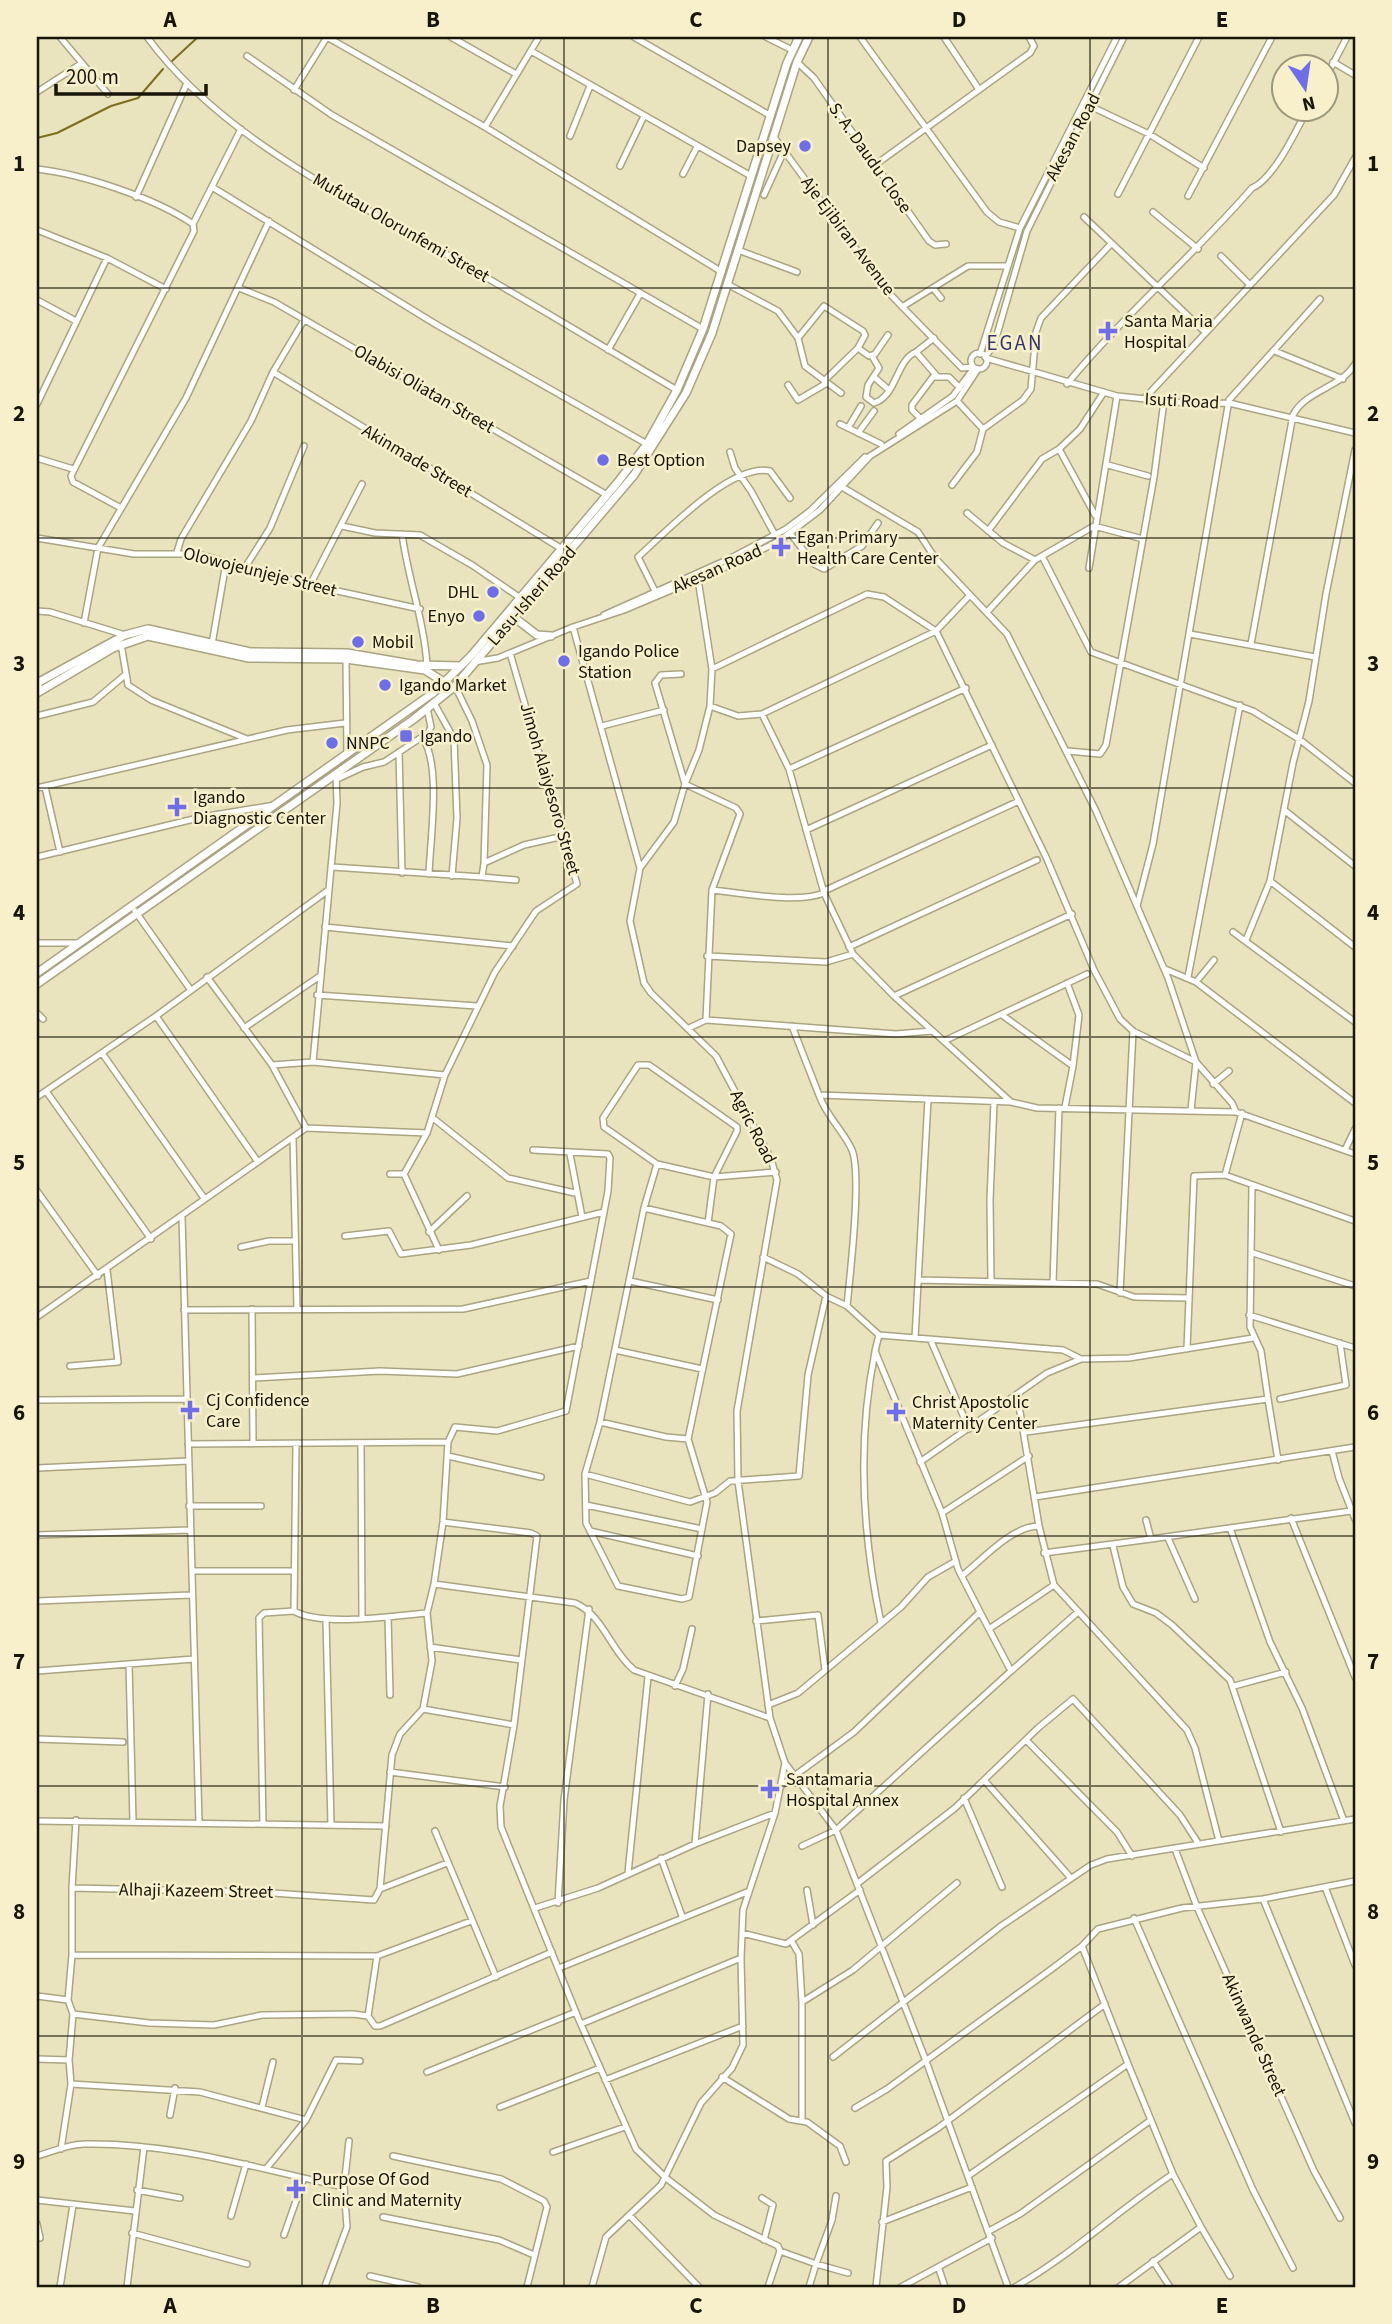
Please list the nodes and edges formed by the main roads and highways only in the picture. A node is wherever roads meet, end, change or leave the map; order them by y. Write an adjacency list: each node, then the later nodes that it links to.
1 (799, 37): 5 (main road, Lasu-Isheri Road)
2 (809, 37): 3 (main road, Lasu-Isheri Road)
3 (515, 618): 4 (main road); 9 (main road, Lasu-Isheri Road)
4 (551, 636)
5 (460, 666): 6 (main road, Lasu-Isheri Road); 7 (main road)
6 (444, 682): 8 (main road); 9 (main road, Lasu-Isheri Road)
7 (38, 683)
8 (37, 693)
9 (134, 910): 10 (main road, Lasu-Isheri Road); 11 (main road, Lasu-Isheri Road)
10 (37, 973)
11 (37, 984)

